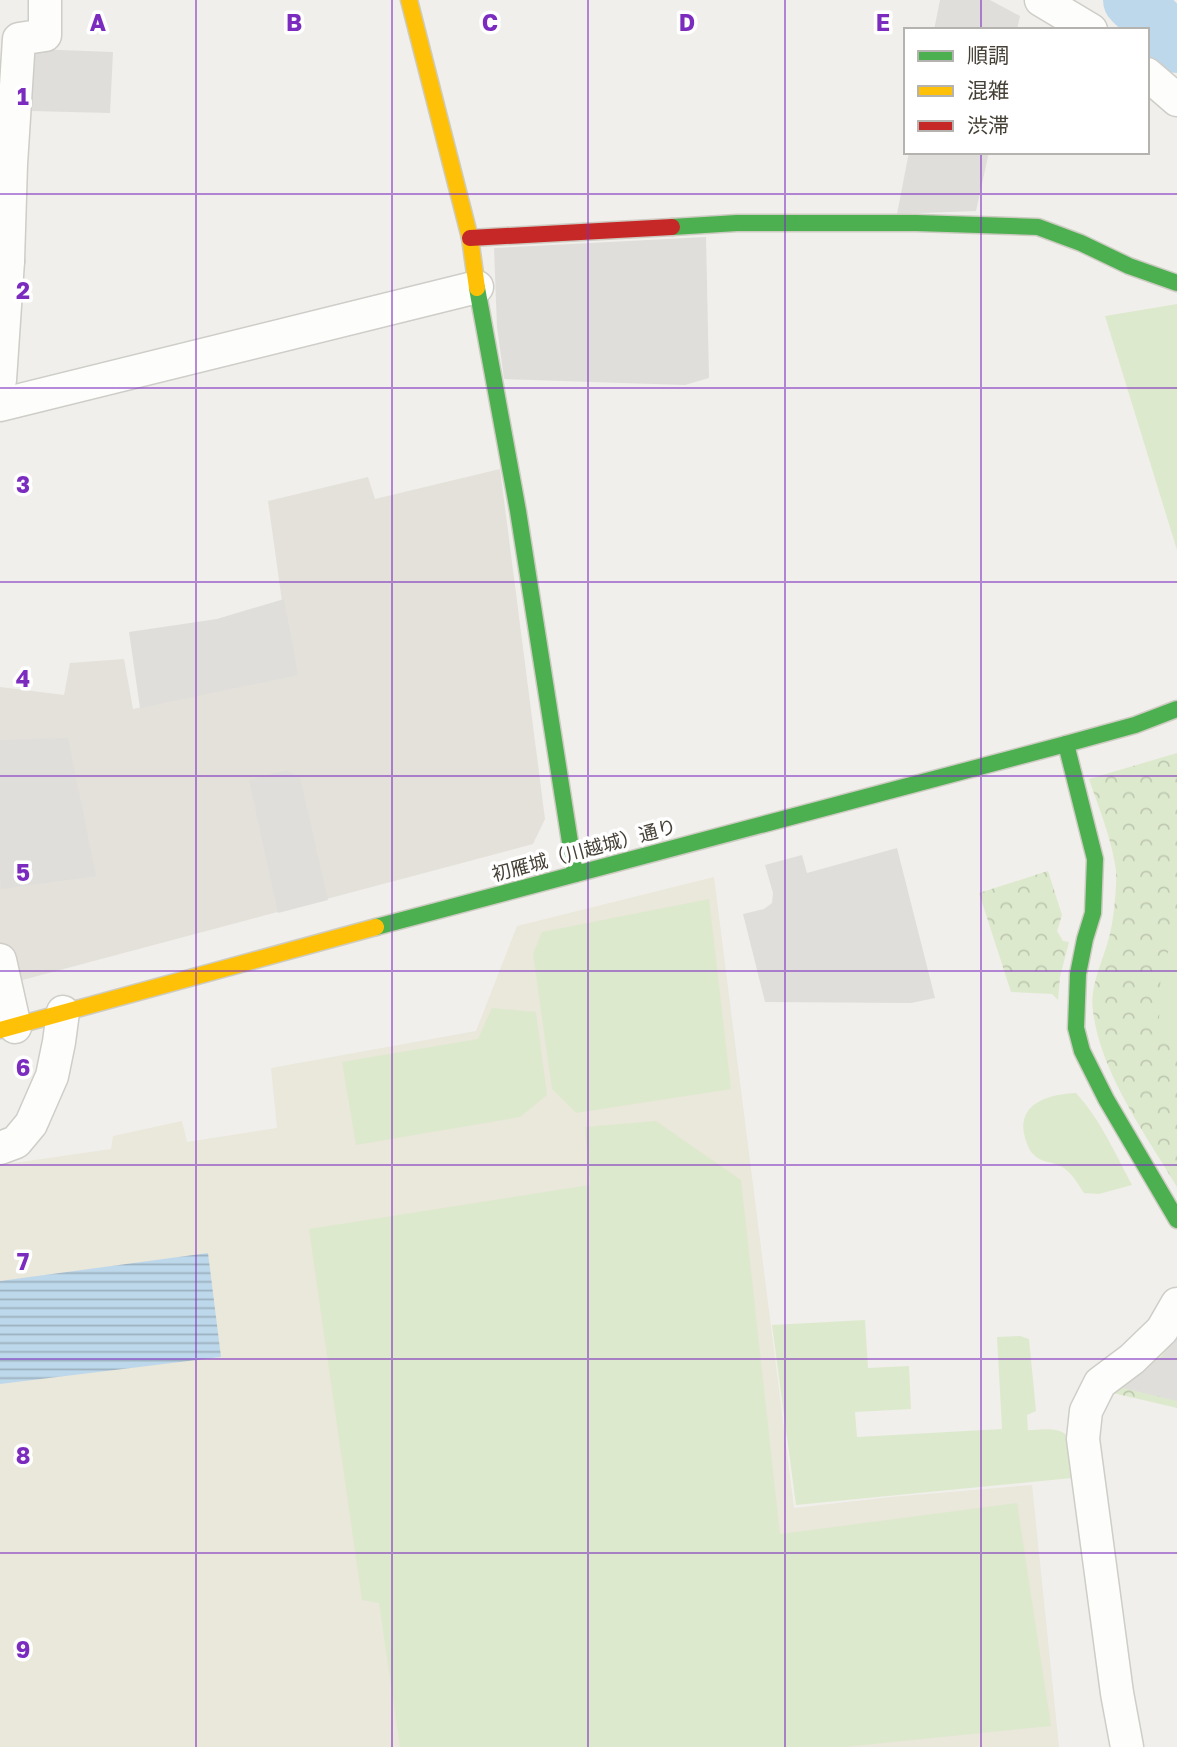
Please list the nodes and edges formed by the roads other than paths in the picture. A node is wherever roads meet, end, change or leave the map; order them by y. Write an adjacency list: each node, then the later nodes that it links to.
1 (44, 0): 8 (street)
2 (409, 0): 7 (street)
3 (1041, 0): 4 (street)
4 (1088, 28)
5 (1149, 76): 6 (street)
6 (1177, 100)
7 (470, 238): 9 (street); 10 (street)
8 (4, 260): 11 (street)
9 (1177, 283)
10 (477, 288): 12 (street); 15 (street)
11 (0, 380)
12 (0, 405)
13 (1177, 709): 14 (street, 初雁城（川越城）通り)
14 (1066, 744): 15 (street, 初雁城（川越城）通り); 20 (street)
15 (575, 874): 17 (street, 初雁城（川越城）通り)
16 (0, 960): 18 (street)
17 (63, 1012): 18 (street, 初雁城（川越城）通り); 19 (street)
18 (8, 1028)
19 (0, 1148)
20 (1177, 1220)
21 (1177, 1304): 22 (street)
22 (1127, 1747)

